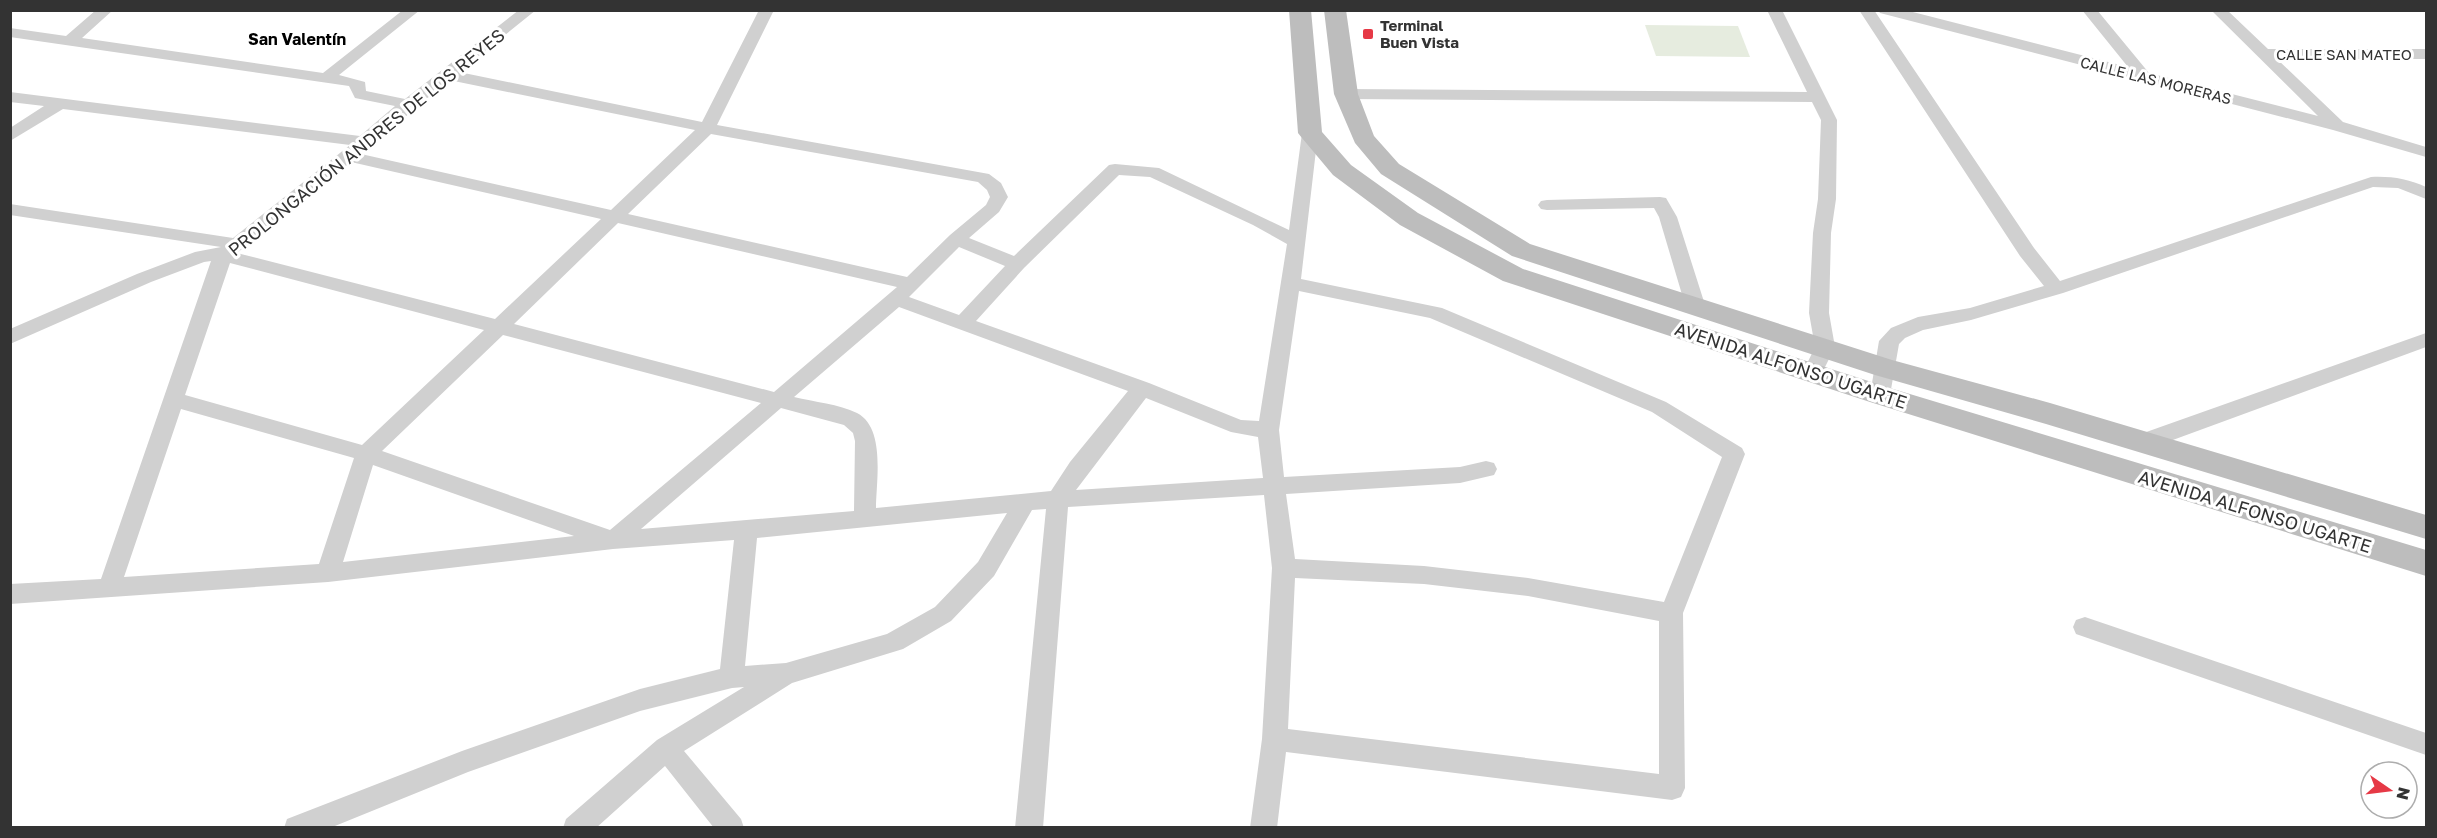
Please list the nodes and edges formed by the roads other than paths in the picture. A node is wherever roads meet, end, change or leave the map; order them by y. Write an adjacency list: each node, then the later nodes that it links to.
1 (106, 10): 14 (street)
2 (387, 10): 12 (street)
3 (529, 10): 17 (street, PROLONGACIÓN ANDRES DE LOS REYES)
4 (767, 10): 26 (street)
5 (1300, 10): 27 (main road)
6 (1335, 10): 20 (main road, AVENIDA ALFONSO UGARTE)
7 (1774, 10): 22 (street)
8 (1866, 10): 41 (street)
9 (1885, 10): 18 (street, CALLE LAS MORERAS)
10 (2089, 10): 18 (street)
11 (2218, 10): 15 (street)
12 (412, 12): 19 (street)
13 (10, 32): 14 (street)
14 (69, 41): 19 (street)
15 (2262, 54): 16 (street, CALLE SAN MATEO); 25 (street)
16 (2427, 54)
17 (448, 75): 24 (street, PROLONGACIÓN ANDRES DE LOS REYES); 26 (street)
18 (2144, 77): 25 (street, CALLE LAS MORERAS)
19 (326, 78): 24 (street)
20 (1346, 94): 22 (street); 43 (main road, AVENIDA ALFONSO UGARTE)
21 (10, 97): 23 (street)
22 (1819, 97): 48 (street)
23 (59, 104): 28 (street); 29 (street)
24 (408, 104): 29 (street, PROLONGACIÓN ANDRES DE LOS REYES)
25 (2338, 126): 30 (street, CALLE LAS MORERAS)
26 (707, 128): 35 (street); 36 (street)
27 (1310, 133): 37 (street); 48 (main road, AVENIDA ALFONSO UGARTE)
28 (10, 136)
29 (364, 142): 31 (street, PROLONGACIÓN ANDRES DE LOS REYES)
30 (2427, 152)
31 (348, 156): 35 (street); 38 (street, PROLONGACIÓN ANDRES DE LOS REYES)
32 (2427, 194): 41 (street)
33 (1547, 205): 43 (street)
34 (10, 209): 38 (street)
35 (614, 215): 42 (street); 45 (street)
36 (956, 239): 39 (street); 42 (street)
37 (1297, 242): 39 (street); 40 (street)
38 (230, 249): 45 (street); 46 (street); 51 (street, PROLONGACIÓN ANDRES DE LOS REYES)
39 (1017, 264): 44 (street)
40 (1290, 284): 53 (street); 69 (street)
41 (2056, 289): 49 (street)
42 (904, 291): 44 (street); 52 (street)
43 (1696, 308): 48 (main road, AVENIDA ALFONSO UGARTE)
44 (963, 323): 50 (street)
45 (498, 327): 52 (street); 55 (street)
46 (10, 337)
47 (2427, 340): 54 (street)
48 (1819, 359): 49 (main road, AVENIDA ALFONSO UGARTE)
49 (1883, 382): 54 (main road, AVENIDA ALFONSO UGARTE); 64 (main road, AVENIDA ALFONSO UGARTE)
50 (1142, 388): 53 (street); 58 (street)
51 (173, 399): 55 (street); 67 (street, PROLONGACIÓN ANDRES DE LOS REYES)
52 (778, 399): 60 (street); 63 (street)
53 (1268, 430): 57 (street)
54 (2143, 442): 61 (main road, AVENIDA ALFONSO UGARTE)
55 (366, 454): 63 (street); 66 (street)
56 (1486, 469): 57 (street)
57 (1274, 486): 58 (street); 65 (street)
58 (1058, 499): 59 (street); 79 (street)
59 (1025, 502): 60 (street); 71 (street)
60 (865, 518): 62 (street)
61 (2427, 527)
62 (746, 530): 63 (street); 72 (street)
63 (613, 540): 66 (street)
64 (2427, 563)
65 (1284, 568): 69 (street); 73 (street)
66 (328, 573): 67 (street)
67 (109, 588): 68 (street)
68 (10, 594)
69 (1671, 613): 73 (street)
70 (2085, 627): 74 (street)
71 (786, 674): 72 (street); 75 (street)
72 (732, 677): 76 (street)
73 (1275, 739): 80 (street)
74 (2427, 744)
75 (666, 748): 77 (street); 78 (street)
76 (297, 828)
77 (576, 828)
78 (731, 828)
79 (1029, 828)
80 (1263, 828)

